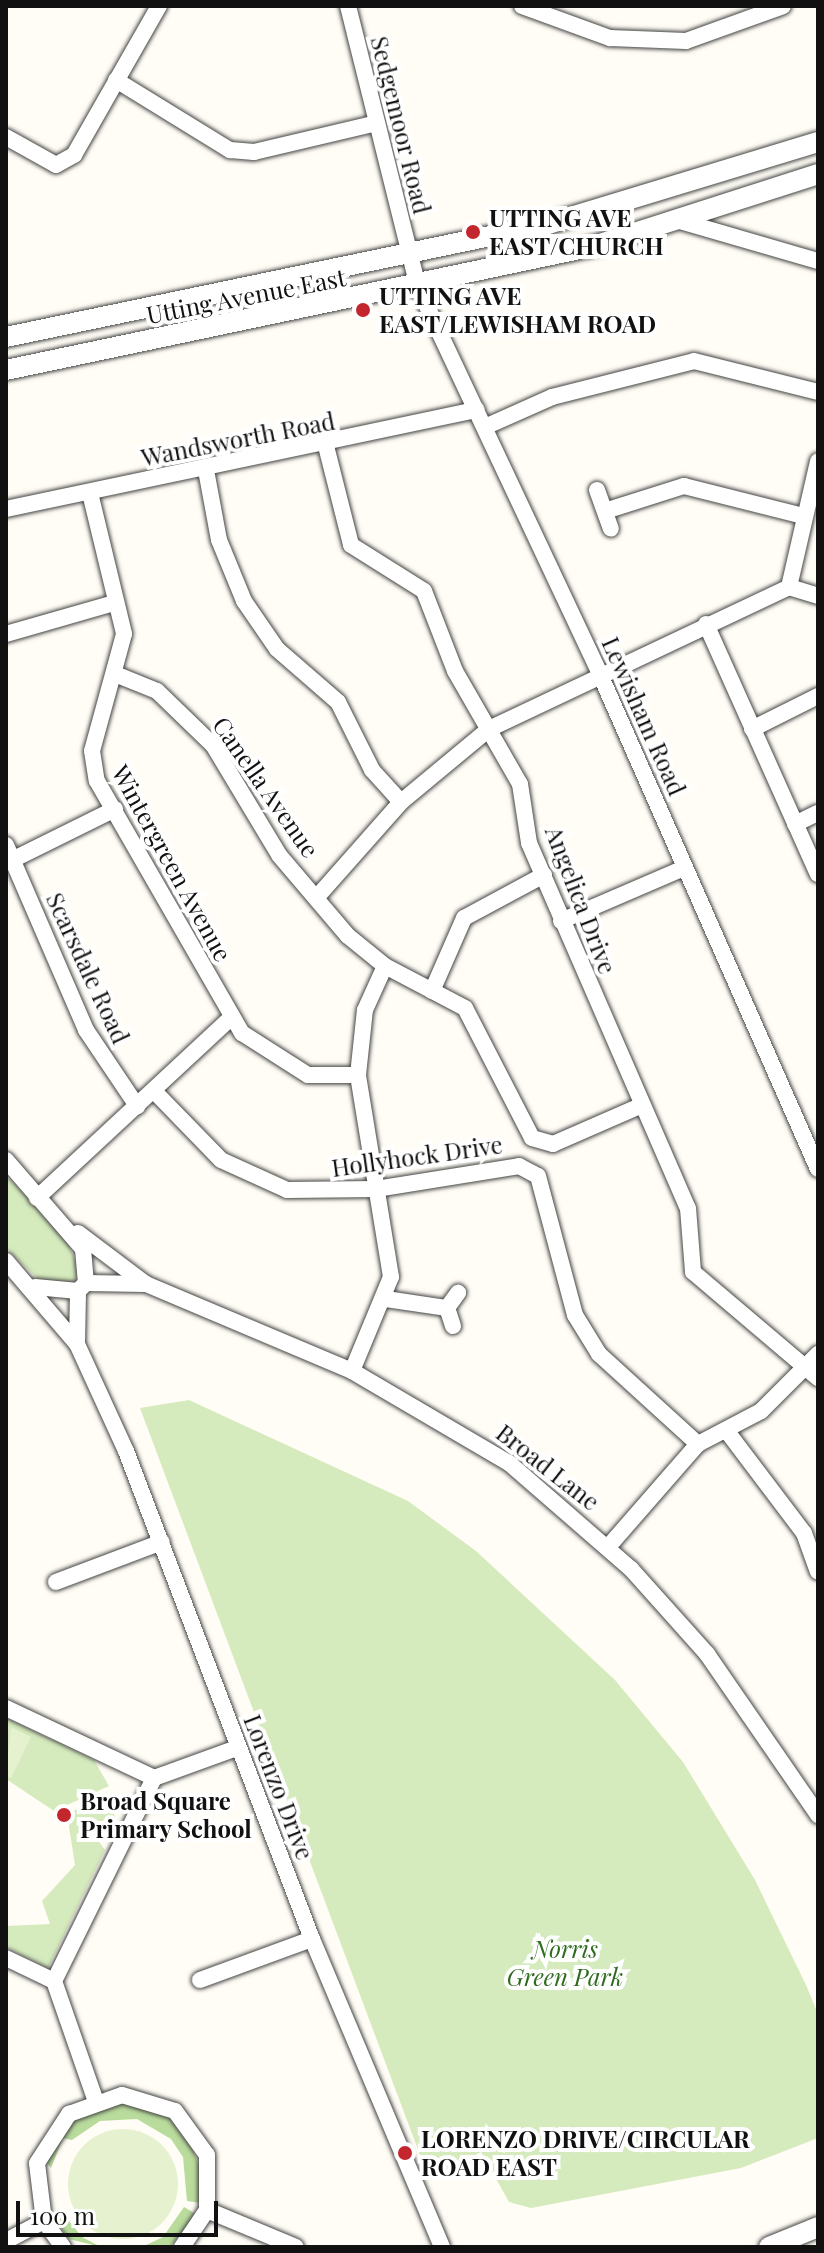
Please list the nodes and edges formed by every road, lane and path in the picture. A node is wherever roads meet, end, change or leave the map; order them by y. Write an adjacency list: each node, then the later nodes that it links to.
1 (159, 6): 5 (street)
2 (348, 6): 6 (street, Sedgemoor Road)
3 (522, 6): 4 (street)
4 (783, 6)
5 (116, 80): 6 (street); 7 (street)
6 (372, 124): 11 (street, Sedgemoor Road)
7 (6, 137)
8 (818, 142): 11 (street, Utting Avenue East)
9 (818, 174): 10 (street, Utting Avenue East)
10 (680, 221): 12 (street); 13 (street, Utting Avenue East)
11 (408, 255): 13 (street, Sedgemoor Road); 14 (street, Utting Avenue East)
12 (818, 261)
13 (418, 287): 15 (street, Utting Avenue East); 17 (street, Lewisham Road)
14 (6, 337)
15 (6, 370)
16 (818, 392): 18 (street)
17 (477, 410): 18 (street, Lewisham Road); 19 (street, Wandsworth Road)
18 (487, 426): 33 (street, Lewisham Road)
19 (326, 446): 21 (street, Wandsworth Road); 36 (street, Angelica Drive)
20 (818, 461): 26 (street)
21 (206, 470): 23 (street, Wandsworth Road); 38 (street)
22 (597, 490): 25 (street)
23 (90, 493): 24 (street, Wandsworth Road); 30 (street, Wintergreen Avenue)
24 (6, 509)
25 (605, 511): 26 (street); 27 (street)
26 (803, 516): 28 (street)
27 (611, 529)
28 (789, 587): 29 (street); 31 (street)
29 (818, 596)
30 (114, 603): 32 (street); 34 (street, Wintergreen Avenue)
31 (706, 624): 33 (street); 37 (street)
32 (6, 634)
33 (599, 672): 36 (street); 43 (street, Lewisham Road)
34 (115, 674): 39 (street, Wintergreen Avenue); 46 (street, Canella Avenue)
35 (818, 696): 37 (street)
36 (489, 729): 38 (street); 45 (street, Angelica Drive)
37 (752, 729): 41 (street)
38 (401, 802): 46 (street)
39 (115, 809): 42 (street); 50 (street, Wintergreen Avenue)
40 (818, 813): 41 (street)
41 (795, 824): 44 (street)
42 (9, 852): 53 (street, Scarsdale Road)
43 (684, 868): 47 (street); 56 (street, Lewisham Road)
44 (818, 874)
45 (544, 875): 47 (street, Angelica Drive); 49 (street)
46 (317, 897): 48 (street, Canella Avenue)
47 (561, 921): 54 (street, Angelica Drive)
48 (385, 966): 49 (street, Canella Avenue); 51 (street)
49 (432, 991): 54 (street, Canella Avenue)
50 (231, 1018): 51 (street, Wintergreen Avenue); 52 (street)
51 (358, 1075): 57 (street)
52 (154, 1091): 53 (street); 57 (street, Hollyhock Drive)
53 (137, 1106): 58 (street)
54 (640, 1106): 71 (street, Angelica Drive)
55 (7, 1164): 58 (street)
56 (818, 1169)
57 (382, 1187): 65 (street); 73 (street, Hollyhock Drive)
58 (37, 1198): 59 (street)
59 (71, 1227): 61 (street); 63 (street)
60 (6, 1261): 62 (street)
61 (146, 1284): 63 (street); 70 (street, Broad Lane)
62 (33, 1287): 63 (street); 68 (street)
63 (82, 1287): 68 (street)
64 (458, 1293): 66 (street)
65 (386, 1299): 66 (street); 70 (street)
66 (447, 1308): 67 (street)
67 (453, 1326)
68 (77, 1344): 74 (street, Lorenzo Drive)
69 (818, 1354): 71 (street)
70 (352, 1371): 75 (street, Broad Lane)
71 (811, 1373): 72 (street)
72 (726, 1430): 73 (street); 76 (street)
73 (698, 1444): 75 (street)
74 (162, 1542): 77 (street); 79 (street, Lorenzo Drive)
75 (608, 1547): 81 (street, Broad Lane)
76 (818, 1572)
77 (56, 1582)
78 (6, 1708): 80 (street)
79 (237, 1748): 80 (street); 82 (street, Lorenzo Drive)
80 (154, 1778): 85 (street)
81 (818, 1815)
82 (312, 1939): 84 (street); 94 (street, Lorenzo Drive)
83 (6, 1958): 85 (street)
84 (200, 1980)
85 (54, 1981): 86 (street)
86 (95, 2099): 87 (street); 88 (street)
87 (207, 2210): 92 (street); 93 (street)
88 (44, 2221): 90 (street); 91 (street)
89 (818, 2227): 95 (street)
90 (6, 2241)
91 (63, 2247)
92 (182, 2247)
93 (296, 2247)
94 (442, 2247)
95 (769, 2247)

